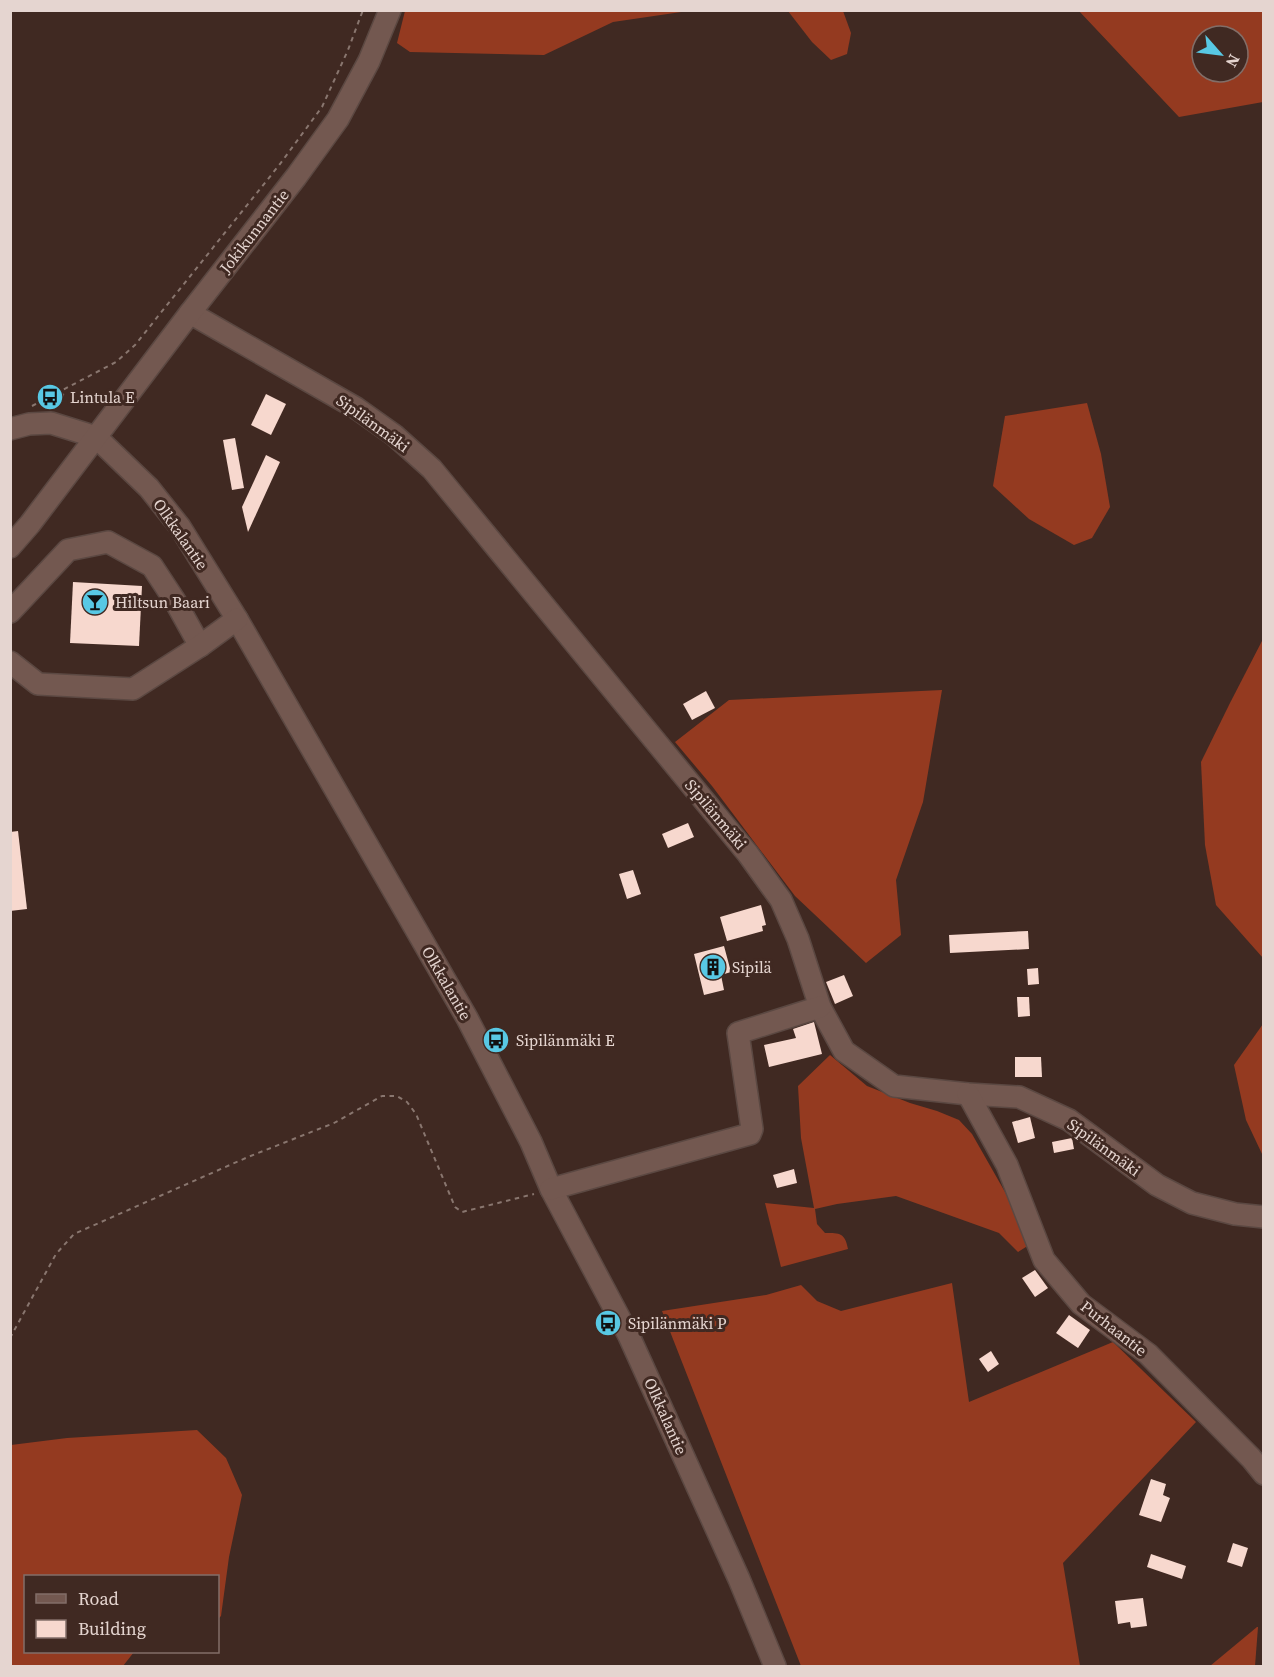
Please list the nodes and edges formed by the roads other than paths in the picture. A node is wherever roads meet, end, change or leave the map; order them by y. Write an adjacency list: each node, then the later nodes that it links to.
1 (390, 10): 2 (street, Jokikunnantie)
2 (190, 313): 4 (street, Jokikunnantie); 10 (street, Sipilänmäki)
3 (10, 429): 4 (street)
4 (96, 437): 5 (street, Jokikunnantie); 7 (street, Olkkalantie)
5 (10, 547)
6 (10, 612): 8 (street)
7 (237, 620): 8 (street); 12 (street, Olkkalantie)
8 (200, 646): 9 (street)
9 (10, 662)
10 (820, 1006): 11 (street, Sipilänmäki); 12 (street)
11 (968, 1094): 13 (street, Sipilänmäki); 14 (street, Purhaantie)
12 (551, 1189): 15 (street, Olkkalantie)
13 (1263, 1217)
14 (1263, 1474)
15 (776, 1666)

